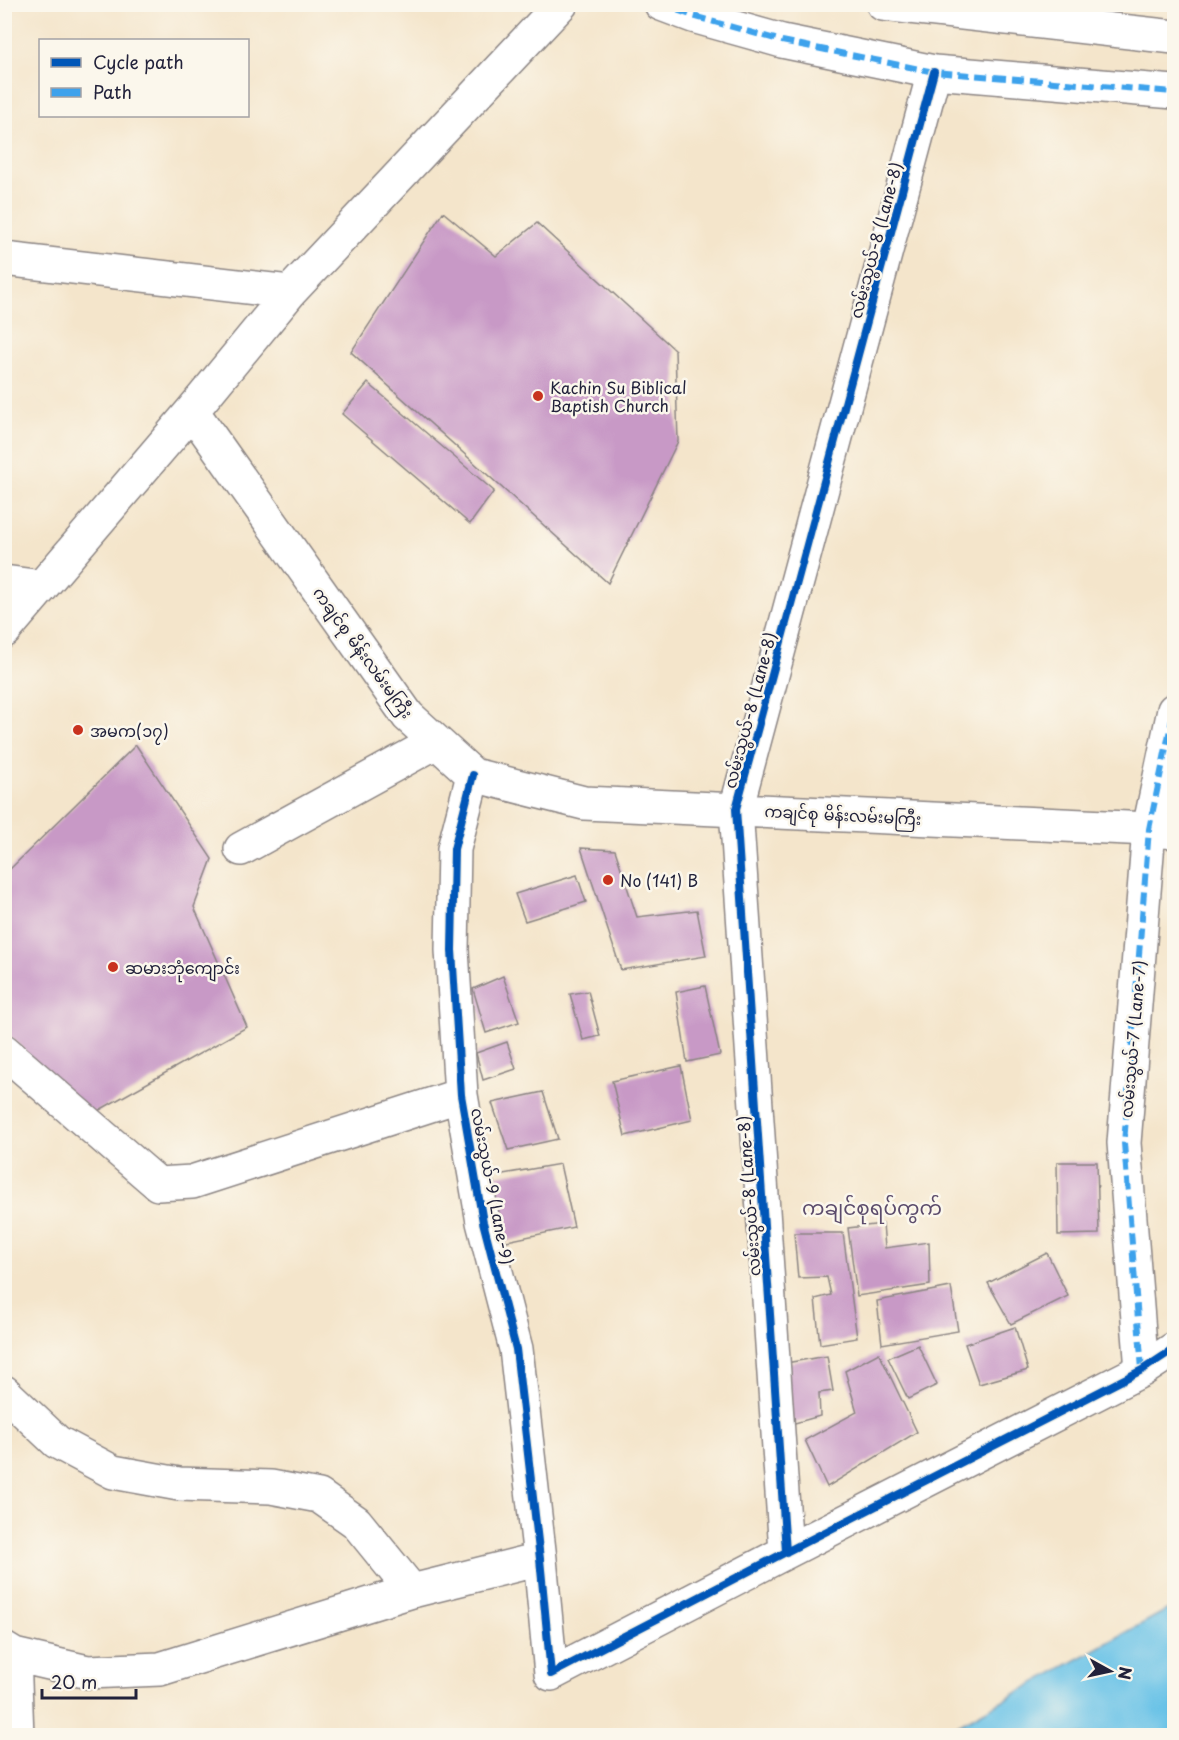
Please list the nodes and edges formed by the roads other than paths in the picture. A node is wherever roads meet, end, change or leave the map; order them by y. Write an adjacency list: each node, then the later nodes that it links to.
1 (561, 4): 8 (street)
2 (661, 4): 5 (street)
3 (883, 4): 4 (street)
4 (1174, 37)
5 (934, 72): 6 (street); 16 (street, လမ်းသွယ်-8 (Lane-8))
6 (1174, 92)
7 (4, 259): 8 (street)
8 (290, 292): 9 (street)
9 (192, 411): 11 (street); 14 (street, ကချင်စု မိန်းလမ်းမကြီး)
10 (4, 582): 11 (street)
11 (42, 586): 12 (street)
12 (4, 632)
13 (1174, 710): 17 (street, လမ်းသွယ်-7 (Lane-7))
14 (436, 742): 15 (street, ကချင်စု မိန်းလမ်းမကြီး); 18 (street)
15 (472, 775): 16 (street, ကချင်စု မိန်းလမ်းမကြီး); 20 (street, လမ်းသွယ်-9 (Lane-9))
16 (736, 809): 17 (street, ကချင်စု မိန်းလမ်းမကြီး); 24 (street, လမ်းသွယ်-8 (Lane-8))
17 (1162, 830): 22 (street, လမ်းသွယ်-7 (Lane-7))
18 (241, 849)
19 (4, 1051): 20 (street)
20 (461, 1095): 25 (street, လမ်းသွယ်-9 (Lane-9))
21 (1174, 1349): 22 (street)
22 (1142, 1370): 24 (street)
23 (4, 1392): 26 (street)
24 (786, 1552): 25 (street, လမ်းသွယ်-9 (Lane-9))
25 (540, 1559): 26 (street)
26 (412, 1591): 27 (street)
27 (9, 1652): 28 (street)
28 (17, 1736)

